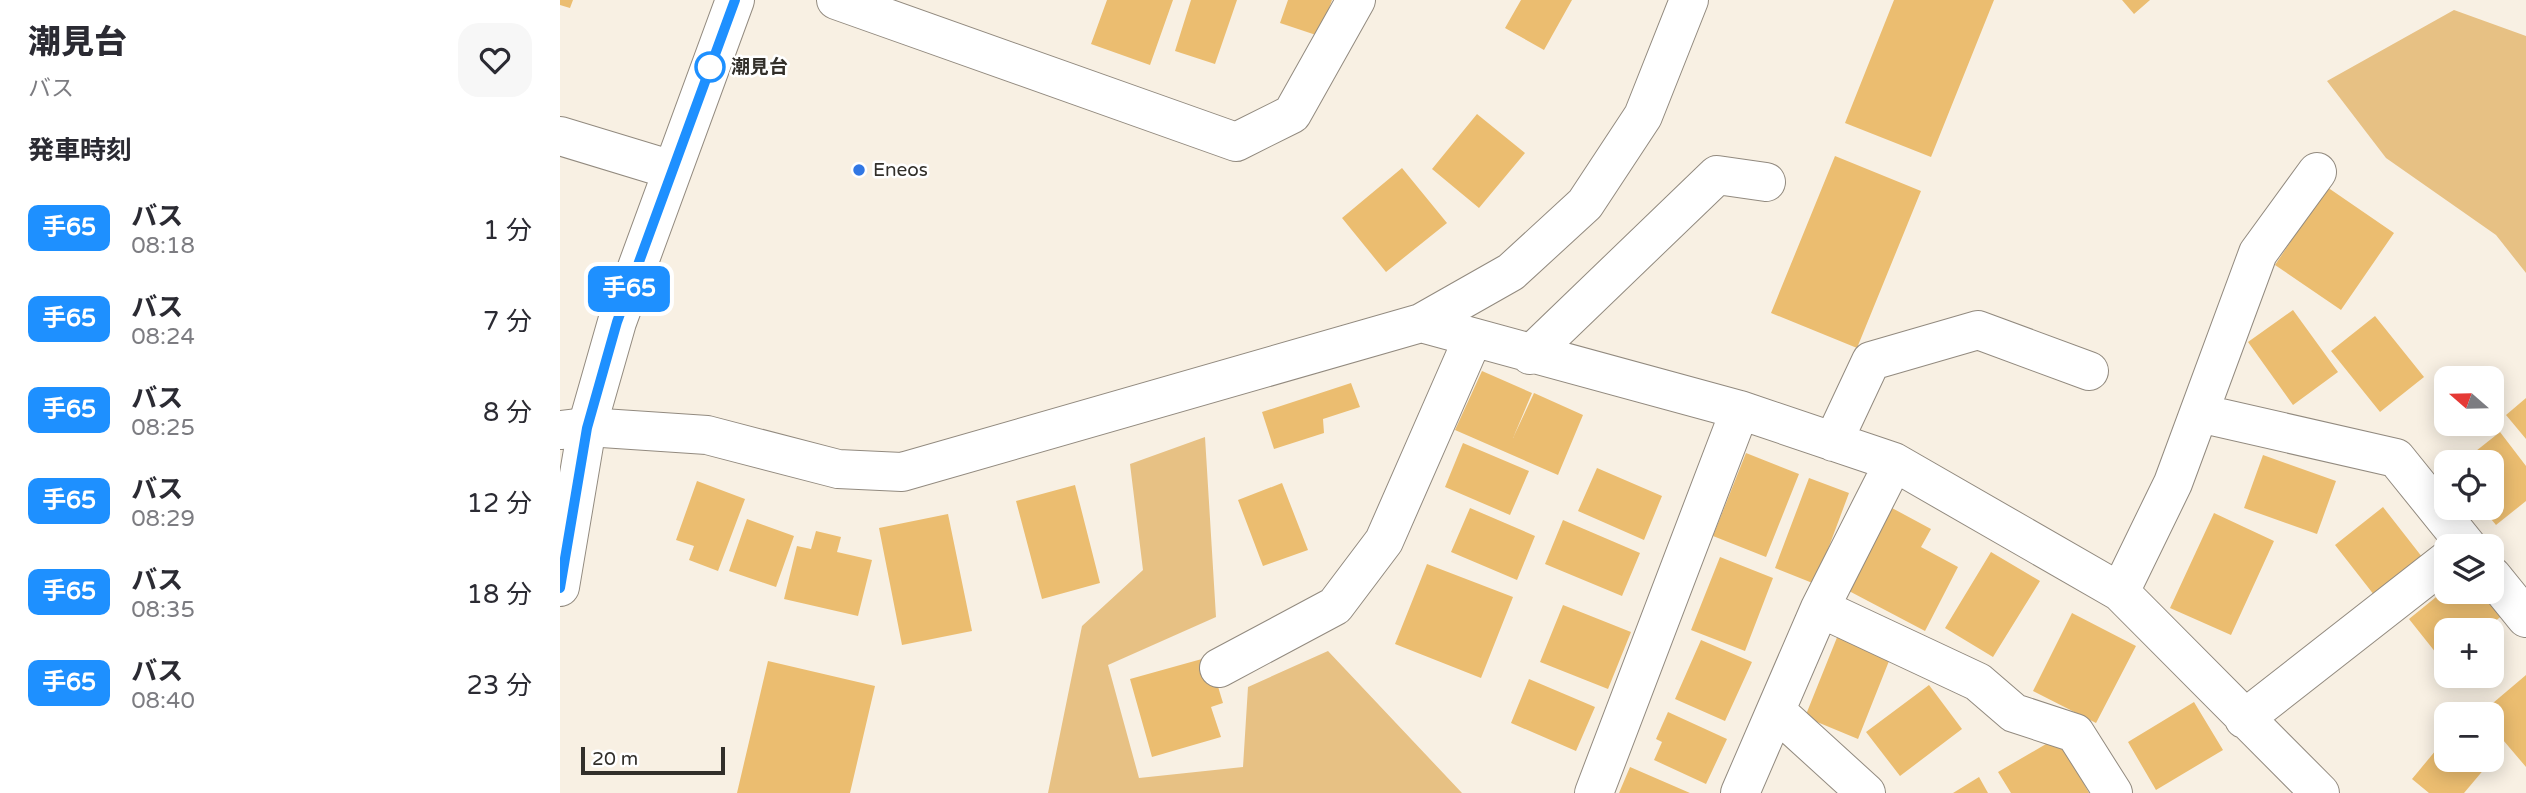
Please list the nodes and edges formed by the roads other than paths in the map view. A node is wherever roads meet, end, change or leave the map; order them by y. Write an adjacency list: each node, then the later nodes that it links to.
1 (735, 0): 6 (main road)
2 (836, 0): 3 (main road)
3 (1356, 0)
4 (1689, 0): 9 (main road)
5 (560, 136): 6 (main road)
6 (672, 170): 15 (main road)
7 (2318, 172): 14 (main road)
8 (1766, 182): 11 (main road)
9 (1421, 323): 10 (main road); 15 (main road)
10 (1473, 338): 11 (main road); 25 (main road)
11 (1530, 355): 13 (main road)
12 (2089, 372): 16 (main road)
13 (1741, 410): 16 (main road); 28 (main road)
14 (2199, 413): 18 (main road); 22 (main road)
15 (573, 429): 20 (main road)
16 (1833, 442): 17 (main road)
17 (1895, 462): 22 (main road); 23 (main road)
18 (2456, 534)
19 (2434, 570): 27 (main road)
20 (560, 587)
21 (2504, 591): 24 (main road)
22 (2120, 593): 27 (main road)
23 (1820, 608): 26 (main road); 31 (main road)
24 (2526, 618)
25 (1219, 667)
26 (1776, 711): 29 (main road); 30 (main road)
27 (2244, 719): 32 (main road)
28 (1594, 793)
29 (1740, 793)
30 (1866, 793)
31 (2113, 793)
32 (2320, 793)

